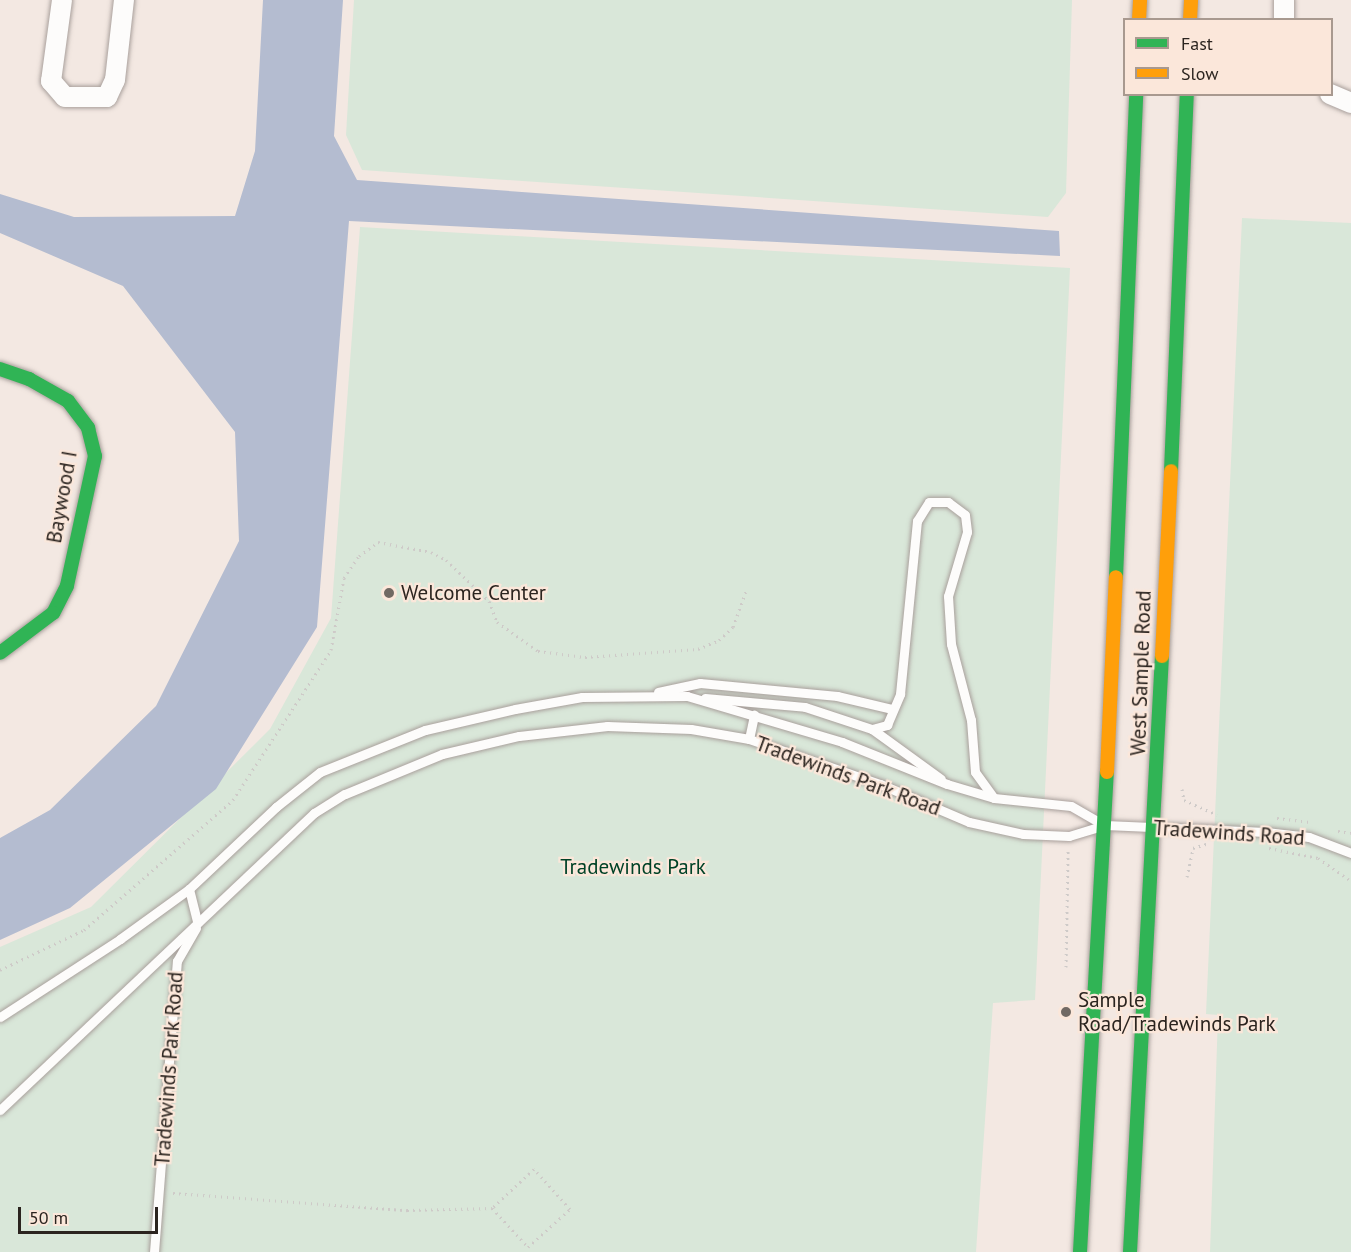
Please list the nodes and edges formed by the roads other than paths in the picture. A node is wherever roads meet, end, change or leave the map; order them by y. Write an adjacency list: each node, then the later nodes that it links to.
1 (62, 0): 2 (street)
2 (124, 0)
3 (1140, 0): 6 (main road)
4 (1191, 0): 7 (main road)
5 (1284, 0): 8 (street)
6 (1139, 18)
7 (1190, 18)
8 (1284, 18)
9 (1333, 95): 12 (street)
10 (1136, 96): 23 (main road, West Sample Road)
11 (1187, 96): 24 (main road, West Sample Road)
12 (1351, 103)
13 (0, 369): 14 (main road, Baywood I)
14 (0, 653)
15 (639, 696): 16 (lane, Tradewinds Park Road); 17 (lane); 26 (lane, Tradewinds Park Road)
16 (687, 696): 18 (lane, Tradewinds Park Road); 19 (lane, Tradewinds Park Road)
17 (892, 709): 19 (lane); 22 (lane)
18 (754, 715): 20 (lane); 21 (lane, Tradewinds Park Road)
19 (872, 729): 21 (lane, Tradewinds Park Road)
20 (750, 739): 23 (lane, Tradewinds Park Road); 27 (lane, Tradewinds Park Road)
21 (947, 784): 22 (lane, Tradewinds Park Road)
22 (994, 798): 23 (lane, Tradewinds Park Road)
23 (1105, 825): 24 (lane, Tradewinds Road); 32 (main road, West Sample Road)
24 (1155, 828): 25 (lane, Tradewinds Road); 33 (main road, West Sample Road)
25 (1349, 849)
26 (189, 889): 28 (lane); 29 (lane, Tradewinds Park Road)
27 (219, 900): 28 (lane, Tradewinds Park Road); 31 (lane, Tradewinds Park Road)
28 (197, 921): 30 (lane, Tradewinds Park Road)
29 (0, 1017)
30 (0, 1110)
31 (154, 1252)
32 (1080, 1252)
33 (1130, 1252)

